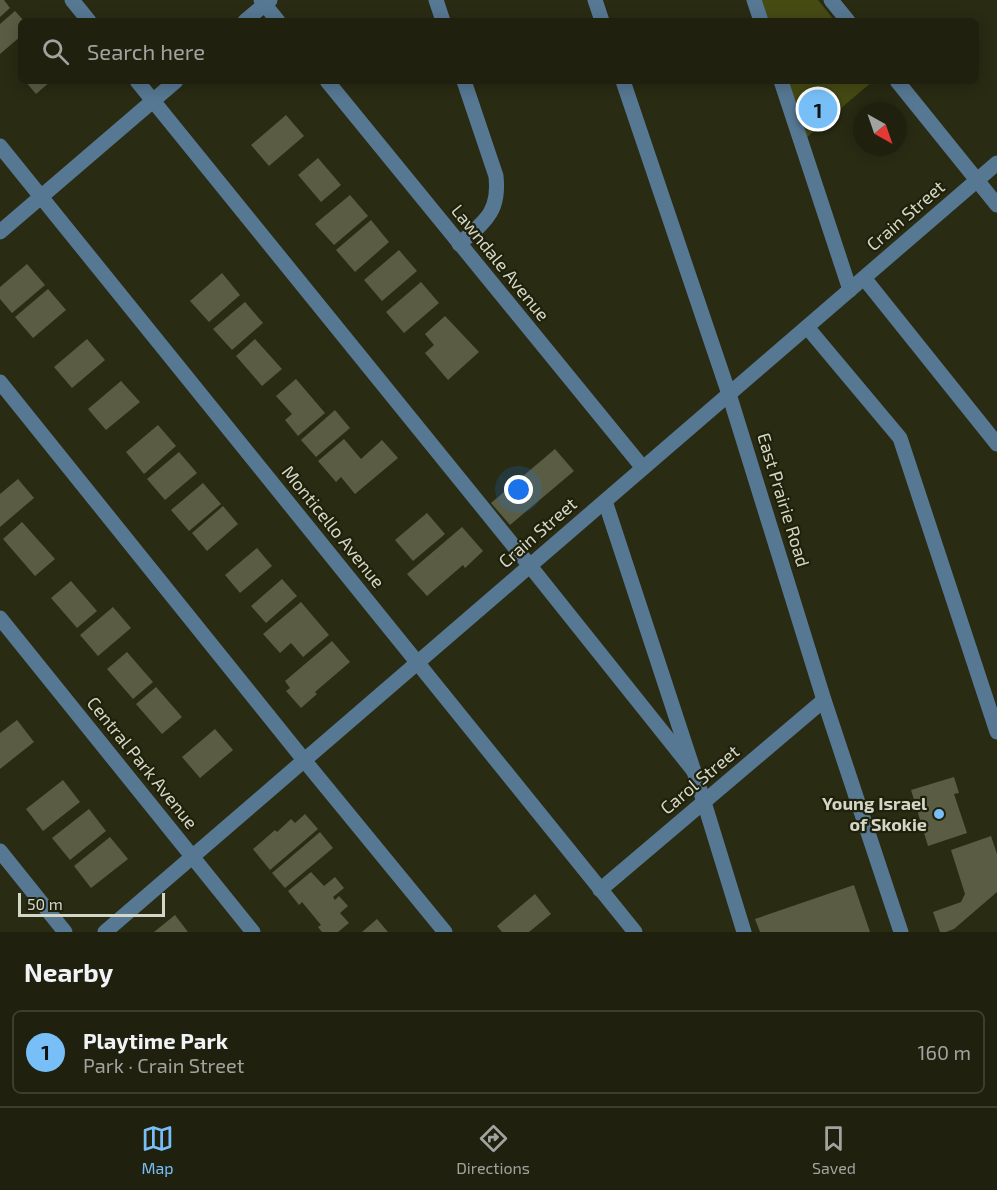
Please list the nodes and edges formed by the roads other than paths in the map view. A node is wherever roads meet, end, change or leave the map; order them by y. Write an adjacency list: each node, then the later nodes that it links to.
1 (72, 0): 7 (street)
2 (436, 0): 10 (street)
3 (595, 0): 11 (street)
4 (754, 0): 12 (street)
5 (831, 0): 13 (street)
6 (265, 1): 8 (street); 9 (street)
7 (86, 18)
8 (248, 18)
9 (276, 18)
10 (442, 18)
11 (601, 18)
12 (760, 18)
13 (846, 18)
14 (139, 84): 21 (street)
15 (173, 84): 21 (street)
16 (329, 84): 28 (street, Lawndale Avenue)
17 (465, 84): 28 (street)
18 (624, 84): 33 (street, East Prairie Road)
19 (782, 84): 30 (street)
20 (899, 84): 24 (street)
21 (153, 101): 25 (street); 37 (street)
22 (0, 146): 25 (street, Monticello Avenue)
23 (997, 163): 24 (street, Crain Street)
24 (977, 180): 26 (street); 29 (street, Crain Street)
25 (41, 197): 27 (street); 39 (street, Monticello Avenue)
26 (997, 205)
27 (0, 232)
28 (459, 244): 35 (street, Lawndale Avenue)
29 (864, 278): 30 (street, Crain Street); 34 (street)
30 (850, 290): 31 (street, Crain Street)
31 (807, 327): 33 (street, Crain Street); 41 (street)
32 (0, 382): 42 (street)
33 (729, 394): 35 (street, Crain Street); 40 (street, East Prairie Road)
34 (997, 444)
35 (643, 468): 36 (street, Crain Street)
36 (605, 501): 37 (street, Crain Street); 43 (street)
37 (530, 566): 39 (street, Crain Street); 43 (street)
38 (0, 618): 46 (street, Central Park Avenue)
39 (417, 663): 42 (street, Crain Street); 47 (street, Monticello Avenue)
40 (825, 700): 44 (street, Carol Street); 54 (street, East Prairie Road)
41 (997, 732)
42 (304, 760): 46 (street, Crain Street); 51 (street)
43 (693, 770): 44 (street)
44 (704, 802): 47 (street, Carol Street); 53 (street)
45 (0, 851): 48 (street)
46 (193, 857): 49 (street, Crain Street); 50 (street, Central Park Avenue)
47 (600, 890): 52 (street, Monticello Avenue)
48 (65, 932)
49 (105, 932)
50 (253, 932)
51 (445, 932)
52 (635, 932)
53 (744, 932)
54 (901, 932)

